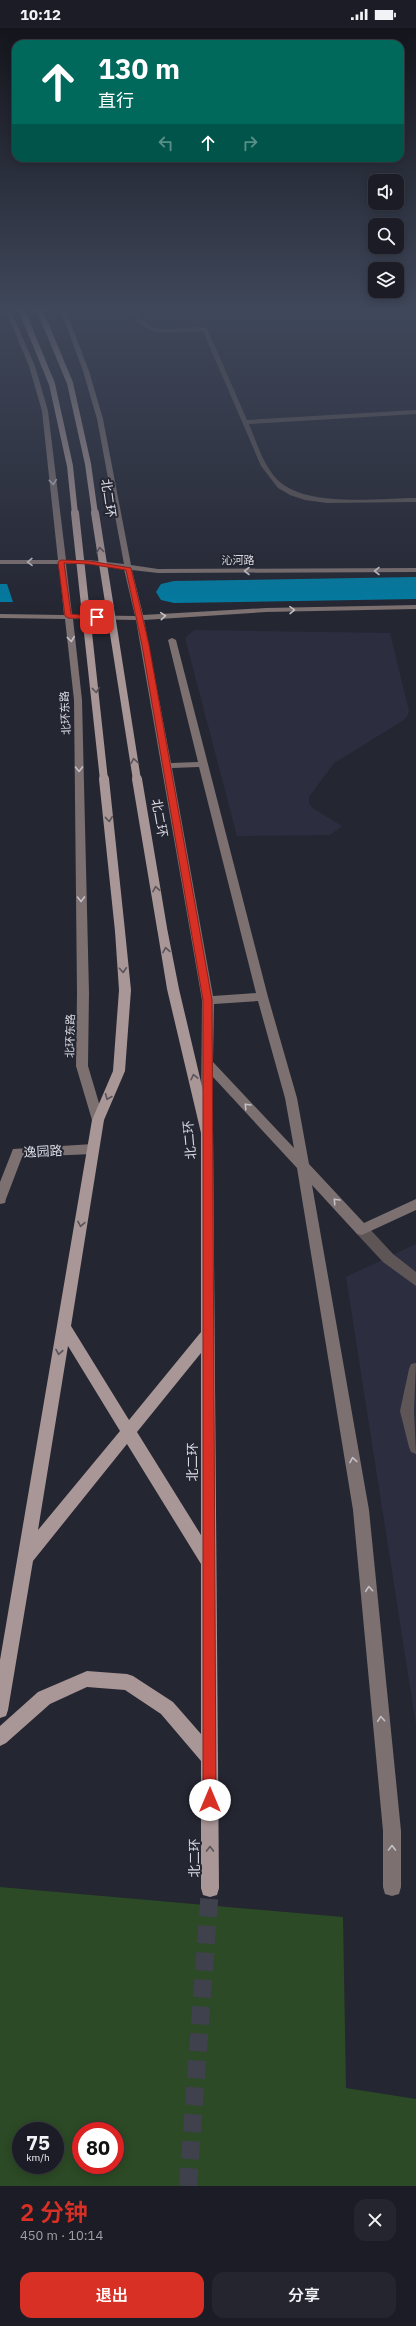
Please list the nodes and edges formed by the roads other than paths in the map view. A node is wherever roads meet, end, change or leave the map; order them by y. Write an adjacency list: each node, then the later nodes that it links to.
1 (45, 412): 10 (main road, 北环东路, one-way to 10)
2 (58, 412): 23 (highway, one-way to 23, bridge)
3 (77, 412): 24 (highway, 北二环, one-way to 3, bridge)
4 (98, 412): 11 (main road)
5 (241, 412): 7 (lane)
6 (416, 412): 7 (lane)
7 (245, 422): 8 (lane)
8 (416, 500)
9 (0, 562): 10 (main road, 沁河路, one-way to 9)
10 (61, 562): 11 (main road, 沁河路); 15 (main road, 北环东路)
11 (128, 568): 12 (main road, 沁河路, one-way to 11); 16 (main road)
12 (416, 570)
13 (416, 607): 16 (main road, one-way to 13)
14 (0, 616): 15 (main road)
15 (68, 616): 16 (main road); 23 (main road, 北环东路, one-way to 23)
16 (140, 618): 19 (main road)
17 (172, 640): 18 (main road)
18 (203, 764): 19 (main road); 20 (main road)
19 (167, 766): 21 (main road)
20 (262, 998): 21 (main road); 26 (main road)
21 (208, 1000): 22 (main road)
22 (209, 1064): 24 (main road); 26 (main road, one-way to 22)
23 (98, 1120): 25 (highway)
24 (207, 1133): 32 (highway, 北二环)
25 (94, 1149): 27 (main road, 逸园路); 31 (highway, one-way to 31)
26 (303, 1167): 29 (main road, one-way to 26); 41 (main road, one-way to 26)
27 (0, 1198)
28 (416, 1204): 29 (main road)
29 (362, 1230): 30 (lane)
30 (416, 1280)
31 (63, 1326): 34 (highway); 36 (highway, one-way to 36)
32 (208, 1334): 34 (highway); 37 (highway, 北二环)
33 (416, 1369): 35 (lane)
34 (128, 1432): 36 (highway); 37 (highway)
35 (416, 1447)
36 (24, 1560): 38 (highway)
37 (209, 1562): 40 (highway, 北二环)
38 (0, 1710)
39 (0, 1737): 40 (highway)
40 (209, 1757): 42 (highway, 北二环, one-way to 40)
41 (392, 1887)
42 (210, 1888)

